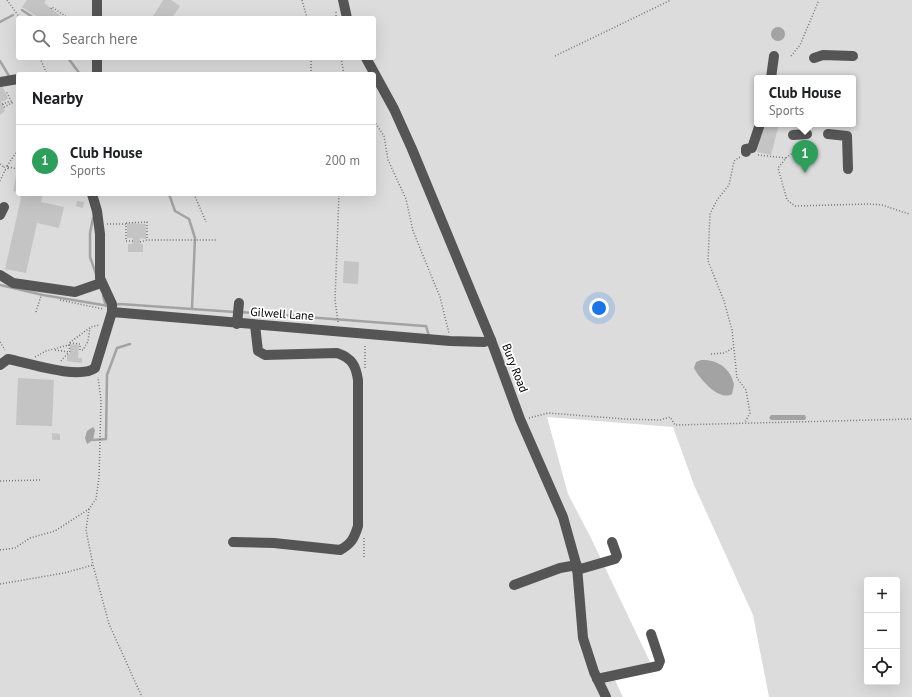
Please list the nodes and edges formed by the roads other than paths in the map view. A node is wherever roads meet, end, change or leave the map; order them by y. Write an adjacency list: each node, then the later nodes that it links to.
1 (97, 0): 3 (street)
2 (343, 0): 4 (street)
3 (97, 16)
4 (347, 16)
5 (774, 56): 12 (street)
6 (853, 56): 7 (street)
7 (814, 58)
8 (97, 60): 10 (street)
9 (367, 60): 11 (street, Bury Road)
10 (97, 72)
11 (374, 72)
12 (771, 75)
13 (376, 76): 29 (street, Bury Road)
14 (16, 79): 15 (street)
15 (1, 82)
16 (759, 127): 20 (street)
17 (828, 134): 21 (street)
18 (793, 135): 19 (street)
19 (808, 137)
20 (746, 152)
21 (848, 169)
22 (93, 196): 24 (street)
23 (0, 275): 24 (street)
24 (99, 284): 26 (street)
25 (239, 309): 27 (street)
26 (112, 312): 27 (street, Gilwell Lane); 30 (street)
27 (238, 324): 28 (street, Gilwell Lane)
28 (255, 325): 29 (street, Gilwell Lane); 31 (street)
29 (491, 340): 33 (street, Bury Road)
30 (0, 365)
31 (233, 542)
32 (612, 542): 33 (street)
33 (577, 567): 34 (street); 36 (street, Bury Road)
34 (514, 585)
35 (651, 634): 36 (street)
36 (597, 679): 37 (street, Bury Road)
37 (606, 697)

